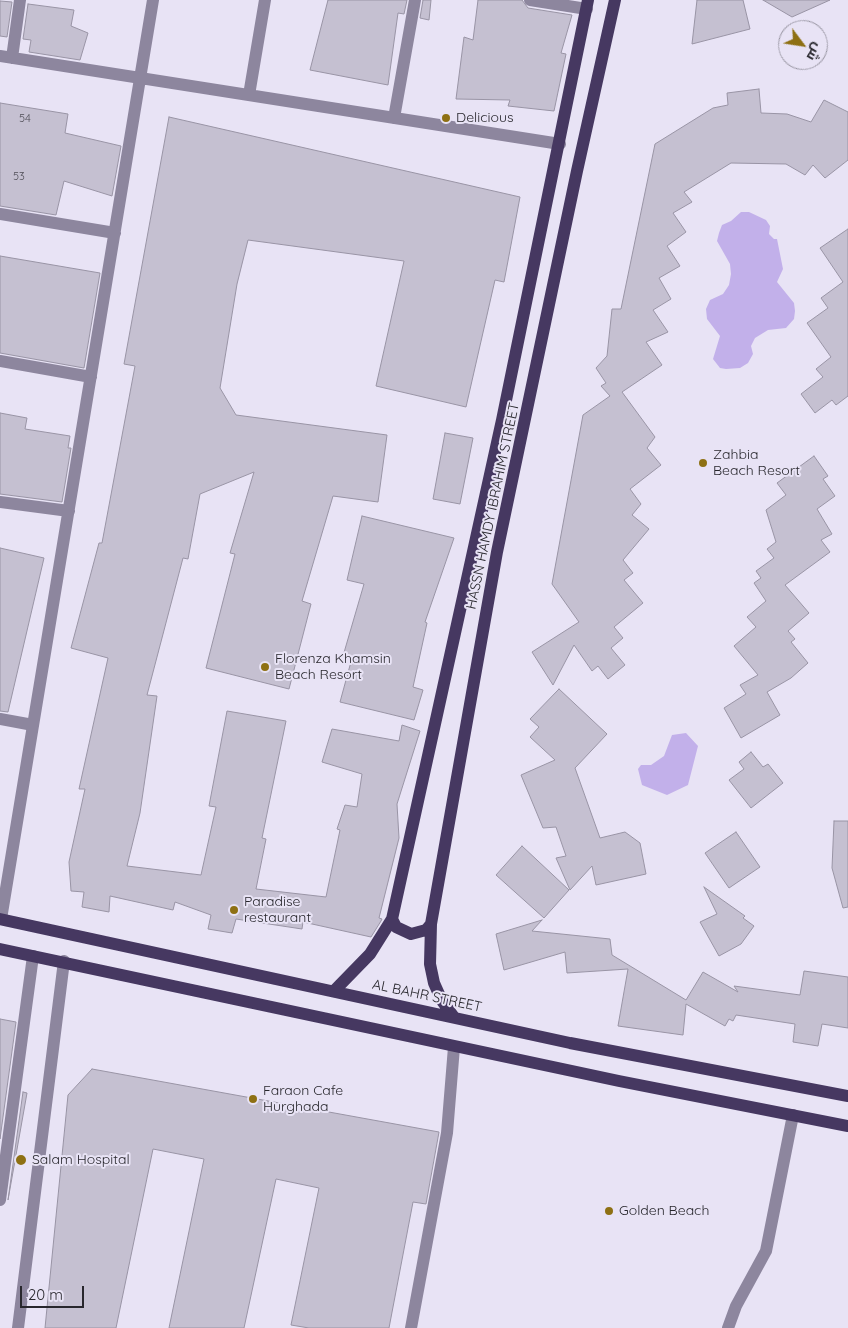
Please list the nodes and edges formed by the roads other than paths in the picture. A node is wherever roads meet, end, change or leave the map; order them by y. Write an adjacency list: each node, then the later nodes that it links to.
1 (20, 0): 8 (street)
2 (154, 0): 9 (street)
3 (265, 0): 10 (street)
4 (414, 0): 11 (street)
5 (530, 0): 7 (street)
6 (615, 0): 23 (main road, HASSN HAMDY IBRAHIM STREET)
7 (588, 4): 12 (main road, HASSN HAMDY IBRAHIM STREET)
8 (6, 57): 9 (street)
9 (140, 78): 10 (street); 14 (street)
10 (248, 95): 11 (street)
11 (394, 118): 12 (street)
12 (560, 144): 22 (main road, HASSN HAMDY IBRAHIM STREET)
13 (0, 214): 14 (street)
14 (115, 233): 16 (street)
15 (0, 361): 16 (street)
16 (91, 377): 18 (street)
17 (0, 502): 18 (street)
18 (69, 511): 20 (street)
19 (0, 719): 20 (street)
20 (33, 726): 21 (street)
21 (0, 919): 27 (main road, AL BAHR STREET)
22 (392, 919): 23 (main road); 27 (main road, HASSN HAMDY IBRAHIM STREET)
23 (431, 924): 28 (main road, HASSN HAMDY IBRAHIM STREET)
24 (0, 949): 25 (main road)
25 (33, 956): 26 (main road); 33 (street)
26 (64, 961): 29 (main road); 34 (street)
27 (334, 991): 28 (main road, AL BAHR STREET)
28 (454, 1017): 30 (main road, AL BAHR STREET)
29 (454, 1047): 31 (main road); 35 (street)
30 (848, 1096)
31 (793, 1115): 32 (main road); 36 (street)
32 (848, 1126)
33 (0, 1200)
34 (18, 1328)
35 (410, 1328)
36 (728, 1328)

